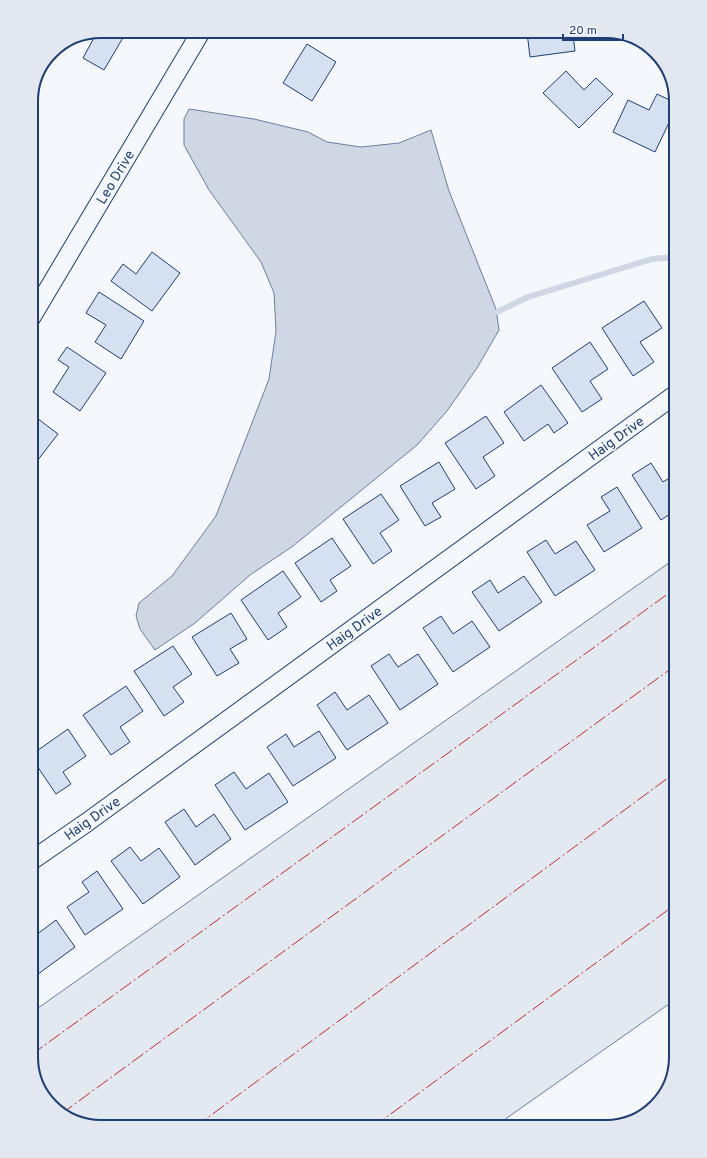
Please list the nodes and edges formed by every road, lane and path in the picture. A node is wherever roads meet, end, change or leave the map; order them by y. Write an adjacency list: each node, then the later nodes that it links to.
1 (197, 38): 2 (street, Leo Drive)
2 (38, 306)
3 (669, 399): 4 (street, Haig Drive)
4 (38, 856)

